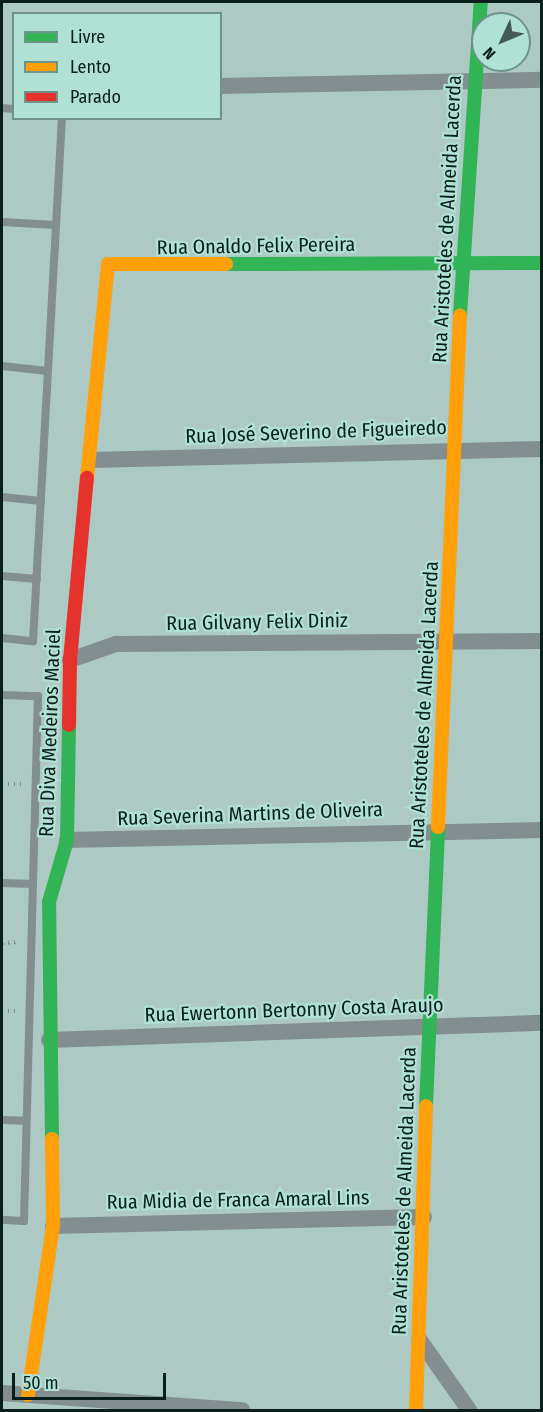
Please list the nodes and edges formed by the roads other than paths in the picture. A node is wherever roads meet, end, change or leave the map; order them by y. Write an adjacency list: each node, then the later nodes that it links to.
1 (481, 2): 2 (street, Rua Aristoteles de Almeida Lacerda)
2 (473, 79): 3 (street); 4 (street); 8 (street, Rua Aristoteles de Almeida Lacerda)
3 (542, 80)
4 (222, 86)
5 (62, 120): 7 (lane)
6 (2, 222): 7 (lane)
7 (56, 225): 12 (lane)
8 (461, 263): 9 (street); 10 (street, Rua Onaldo Felix Pereira); 13 (street, Rua Aristoteles de Almeida Lacerda)
9 (542, 263)
10 (100, 321): 15 (street, Rua Diva Medeiros Maciel)
11 (2, 366): 12 (lane)
12 (48, 371): 17 (lane)
13 (458, 449): 14 (street, Rua José Severino de Figueiredo); 15 (street, Rua José Severino de Figueiredo); 21 (street, Rua Aristoteles de Almeida Lacerda)
14 (542, 449)
15 (92, 460): 23 (street, Rua Diva Medeiros Maciel)
16 (2, 497): 17 (lane)
17 (41, 501): 19 (lane)
18 (2, 576): 19 (lane)
19 (37, 579): 20 (lane)
20 (2, 638)
21 (447, 640): 22 (street, Rua Gilvany Felix Diniz); 23 (street, Rua Gilvany Felix Diniz); 25 (street, Rua Aristoteles de Almeida Lacerda)
22 (542, 641)
23 (70, 660): 27 (street, Rua Diva Medeiros Maciel)
24 (2, 695): 29 (lane)
25 (437, 830): 26 (street, Rua Severina Martins de Oliveira); 27 (street, Rua Severina Martins de Oliveira); 31 (street, Rua Aristoteles de Almeida Lacerda)
26 (542, 830)
27 (67, 840): 32 (street, Rua Diva Medeiros Maciel)
28 (2, 882): 29 (lane)
29 (33, 884): 34 (lane)
30 (542, 1023): 31 (street, Rua Ewertonn Bertonny Costa Araujo)
31 (429, 1026): 32 (street, Rua Ewertonn Bertonny Costa Araujo); 35 (street, Rua Aristoteles de Almeida Lacerda)
32 (49, 1040): 37 (street, Rua Diva Medeiros Maciel)
33 (2, 1120): 34 (lane)
34 (26, 1121): 36 (lane)
35 (424, 1217): 37 (street, Rua Midia de Franca Amaral Lins); 38 (street, Rua Aristoteles de Almeida Lacerda)
36 (2, 1220)
37 (53, 1226): 40 (street, Rua Diva Medeiros Maciel)
38 (419, 1339): 42 (street, Rua Aristoteles de Almeida Lacerda); 43 (street)
39 (2, 1393): 40 (street)
40 (28, 1395): 41 (street)
41 (242, 1410)
42 (416, 1410)
43 (469, 1410)

